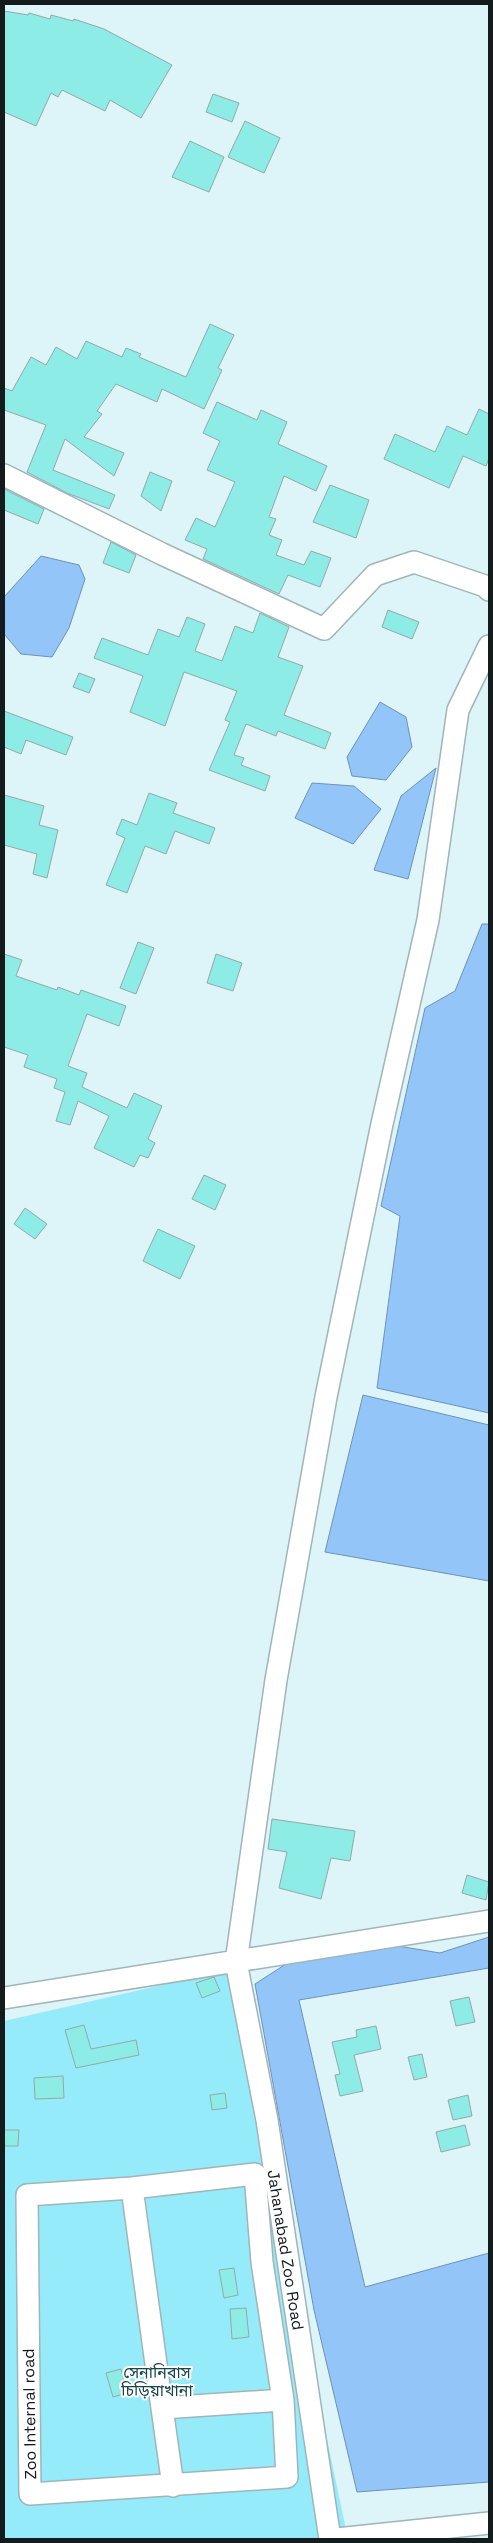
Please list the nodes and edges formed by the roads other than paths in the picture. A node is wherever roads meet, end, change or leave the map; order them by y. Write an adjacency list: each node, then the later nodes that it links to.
1 (4, 475): 2 (street)
2 (489, 590)
3 (489, 646): 5 (street, Jahanabad Zoo Road)
4 (489, 1921): 5 (street)
5 (236, 1962): 6 (street); 12 (street, Jahanabad Zoo Road)
6 (4, 1998)
7 (132, 2188): 8 (street, Zoo Internal road); 9 (street); 10 (street, Zoo Internal road)
8 (282, 2400): 9 (street); 10 (street, Zoo Internal road)
9 (162, 2408): 10 (street)
10 (173, 2486)
11 (489, 2523): 13 (street)
12 (330, 2539)
13 (337, 2539)

